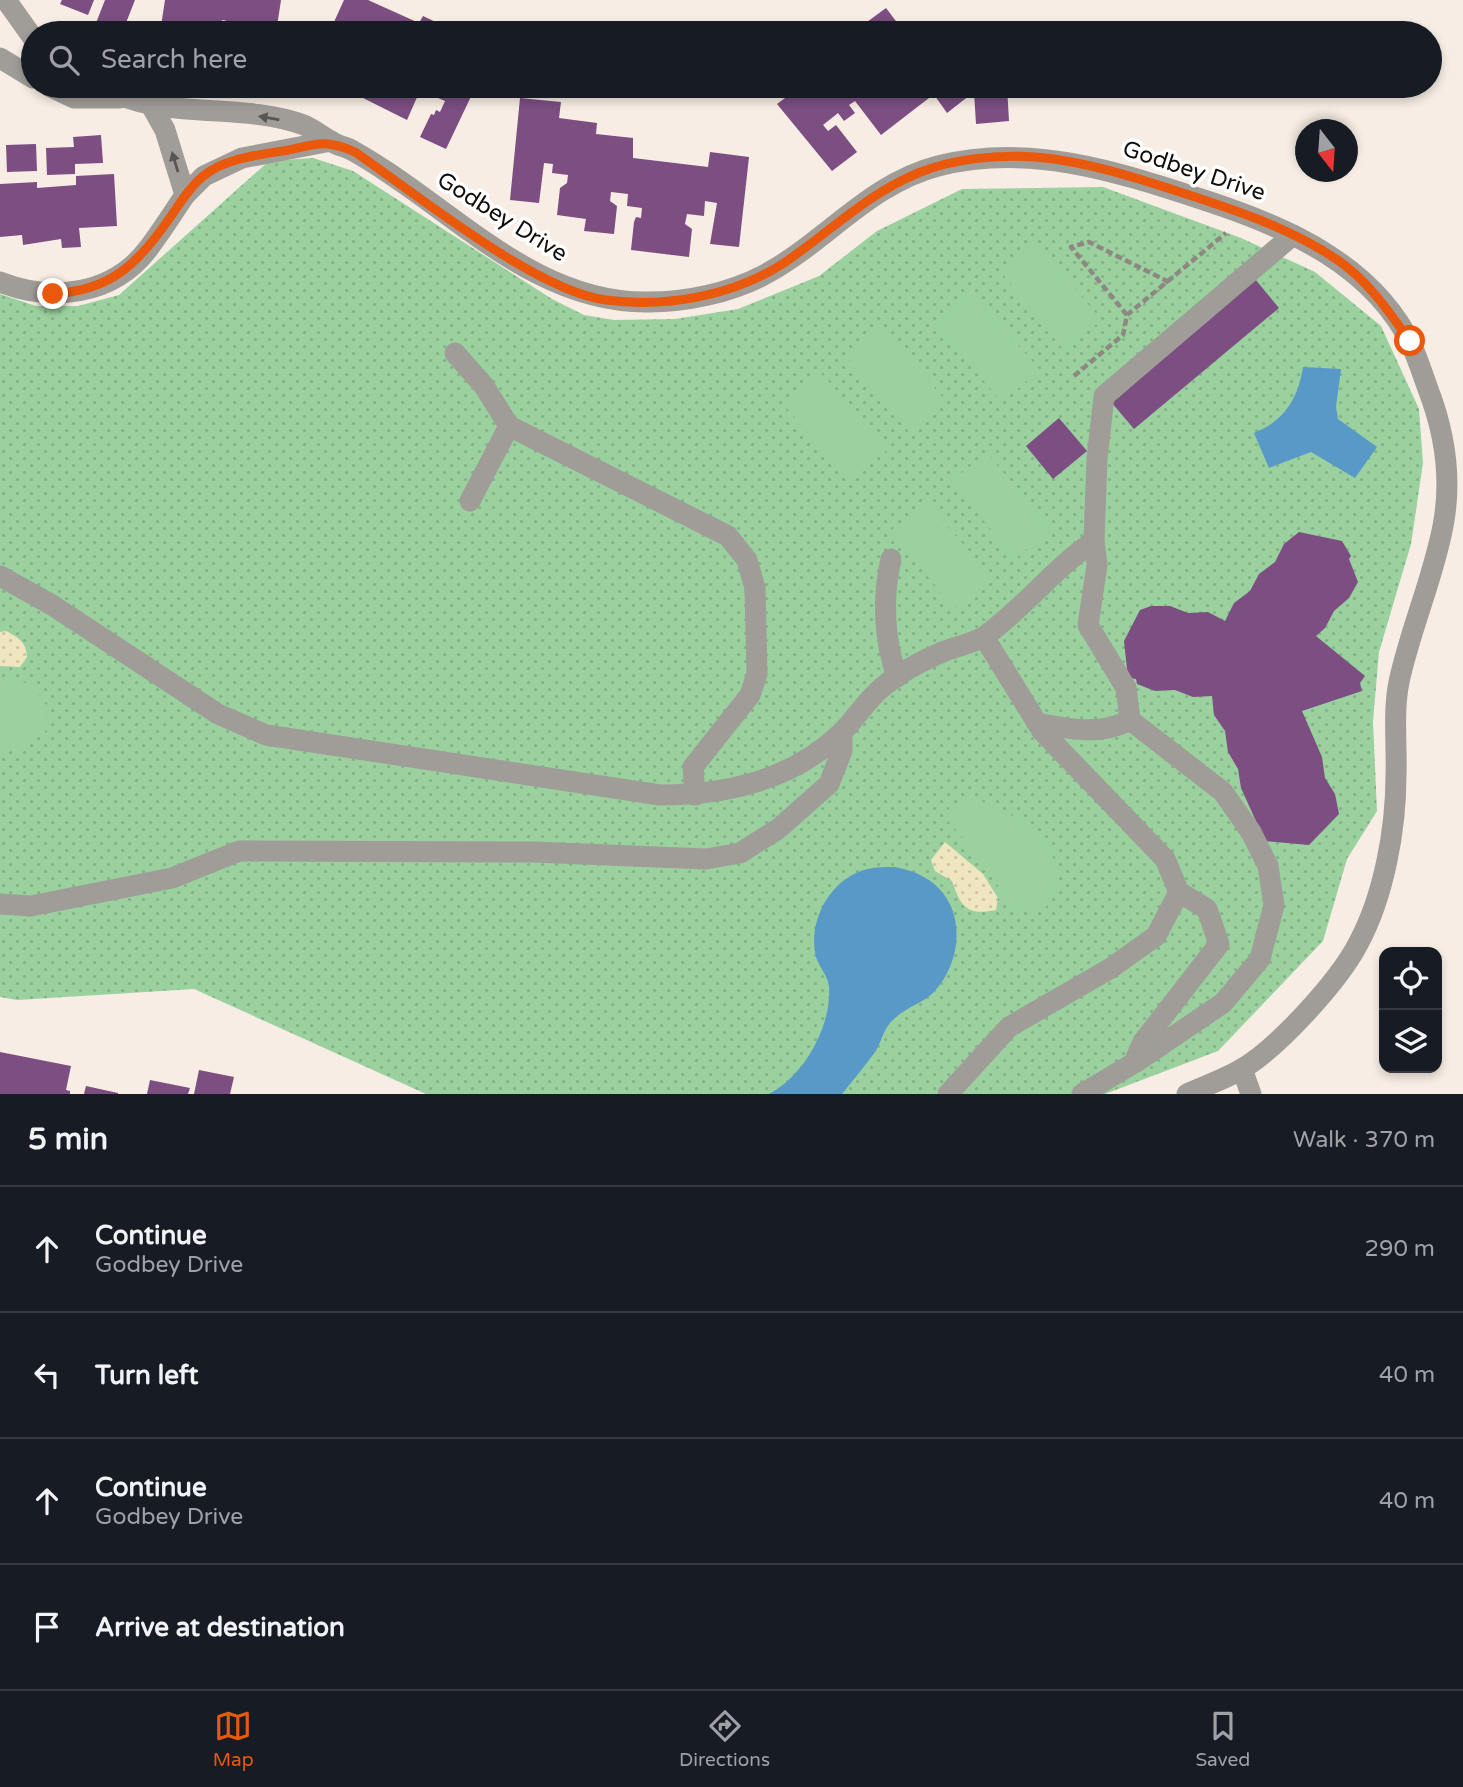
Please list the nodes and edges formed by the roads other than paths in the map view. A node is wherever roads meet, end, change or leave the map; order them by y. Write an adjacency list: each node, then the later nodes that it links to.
1 (6, 0): 2 (street)
2 (21, 21)
3 (0, 58): 4 (street)
4 (21, 71)
5 (121, 98): 6 (street, Godbey Drive)
6 (151, 105): 7 (street, Godbey Drive, one-way to 6); 8 (street, one-way to 6)
7 (331, 142): 8 (street); 9 (street, Godbey Drive)
8 (185, 195): 10 (street)
9 (1293, 235): 14 (street, Godbey Drive); 15 (street)
10 (0, 282)
11 (455, 353): 12 (street)
12 (509, 426): 13 (street); 23 (street)
13 (470, 501)
14 (1453, 525): 27 (street, Godbey Drive)
15 (1094, 541): 18 (street); 20 (street)
16 (891, 559): 19 (street)
17 (0, 576): 23 (street)
18 (984, 637): 19 (street); 21 (street)
19 (897, 677): 22 (street)
20 (1130, 720): 21 (street); 26 (street)
21 (1037, 723): 24 (street)
22 (842, 732): 23 (street); 25 (street)
23 (695, 795)
24 (1179, 892): 26 (street); 28 (street)
25 (0, 904)
26 (1134, 1063): 29 (street)
27 (1242, 1069): 30 (street, Godbey Drive); 31 (street)
28 (948, 1094)
29 (1082, 1094)
30 (1187, 1094)
31 (1251, 1094)

